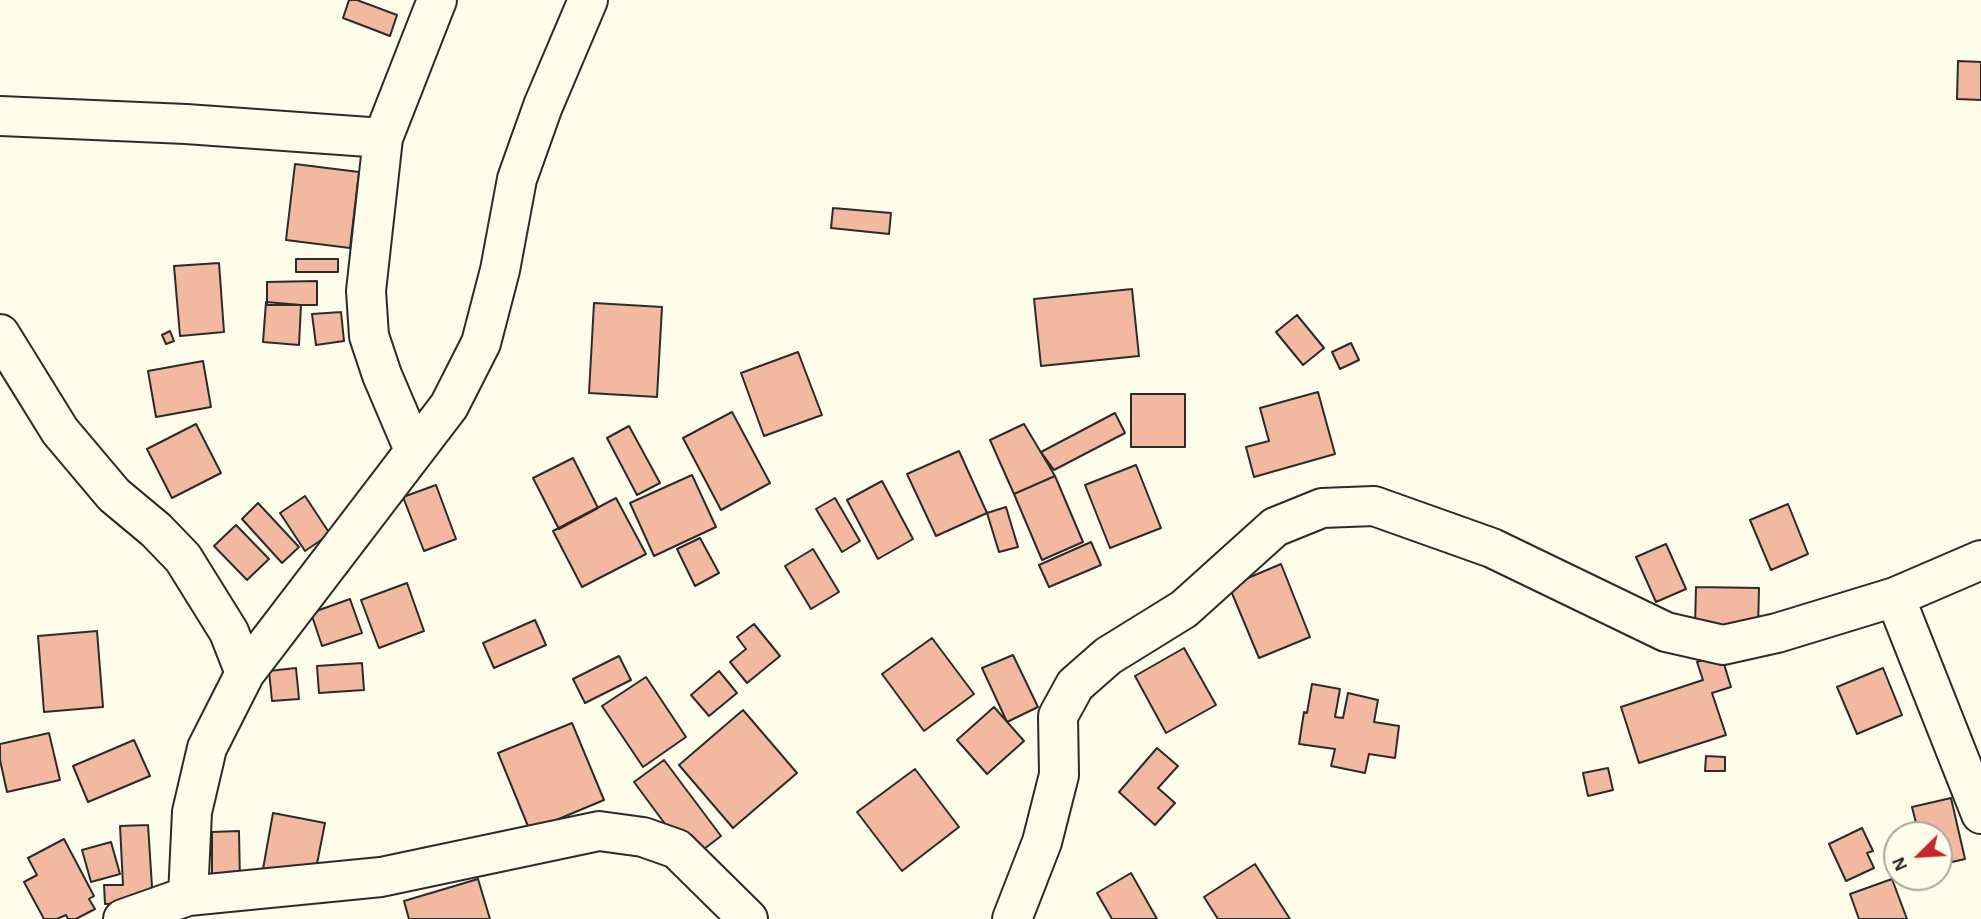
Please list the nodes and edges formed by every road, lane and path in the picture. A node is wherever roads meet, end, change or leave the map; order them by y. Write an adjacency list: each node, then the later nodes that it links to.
1 (438, 0): 4 (street)
2 (588, 0): 6 (street)
3 (0, 116): 4 (street)
4 (383, 138): 6 (street)
5 (0, 334): 9 (street)
6 (414, 450): 9 (street)
7 (1981, 561): 8 (street)
8 (1895, 597): 10 (street); 14 (street)
9 (245, 673): 11 (street)
10 (1981, 814)
11 (188, 895): 12 (street); 13 (street)
12 (123, 919)
13 (748, 919)
14 (1012, 919)

